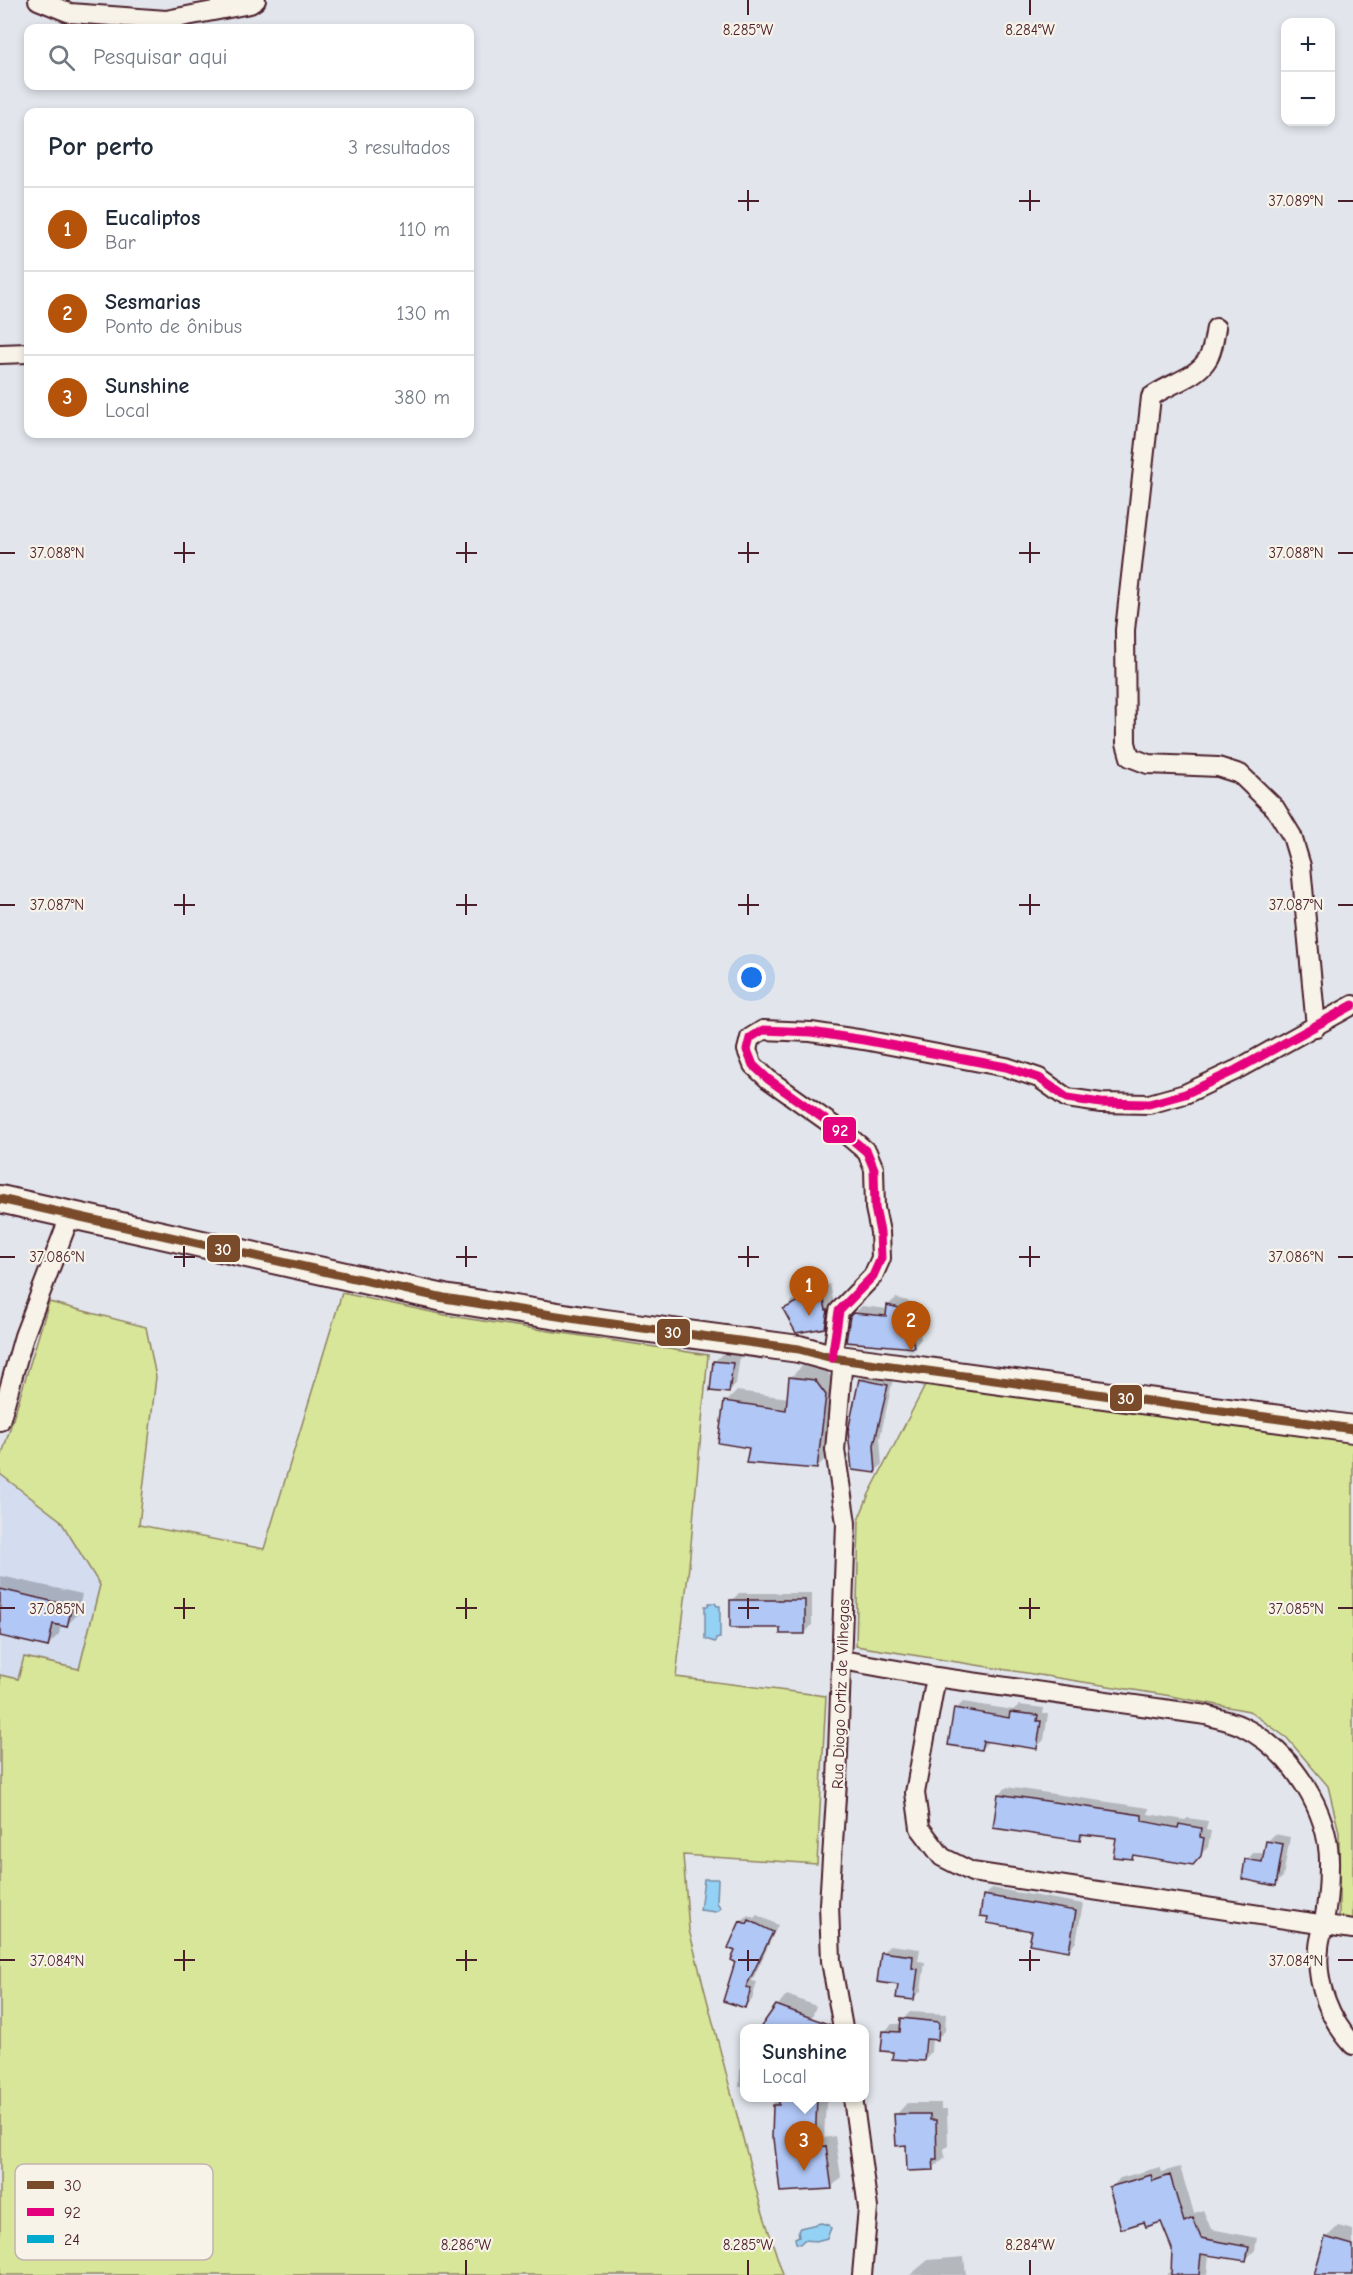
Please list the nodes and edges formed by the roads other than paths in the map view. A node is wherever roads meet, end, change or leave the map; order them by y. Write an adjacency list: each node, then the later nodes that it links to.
1 (38, 0): 2 (street)
2 (256, 0)
3 (1216, 328): 7 (street)
4 (0, 354): 5 (street)
5 (24, 354)
6 (1353, 1005): 7 (street)
7 (1316, 1028): 10 (street, Rua Diogo Ortiz de Vilhegas)
8 (0, 1199): 9 (main road)
9 (70, 1216): 10 (main road); 11 (street)
10 (838, 1358): 12 (main road); 13 (street, Rua Diogo Ortiz de Vilhegas)
11 (0, 1421)
12 (1353, 1429)
13 (842, 1660): 14 (street); 17 (street, Rua Diogo Ortiz de Vilhegas)
14 (936, 1677): 15 (street); 15 (street)
15 (1324, 1925): 16 (street); 18 (street)
16 (1353, 1929)
17 (842, 2024)
18 (1353, 2045)
19 (854, 2102): 20 (street)
20 (862, 2275)

